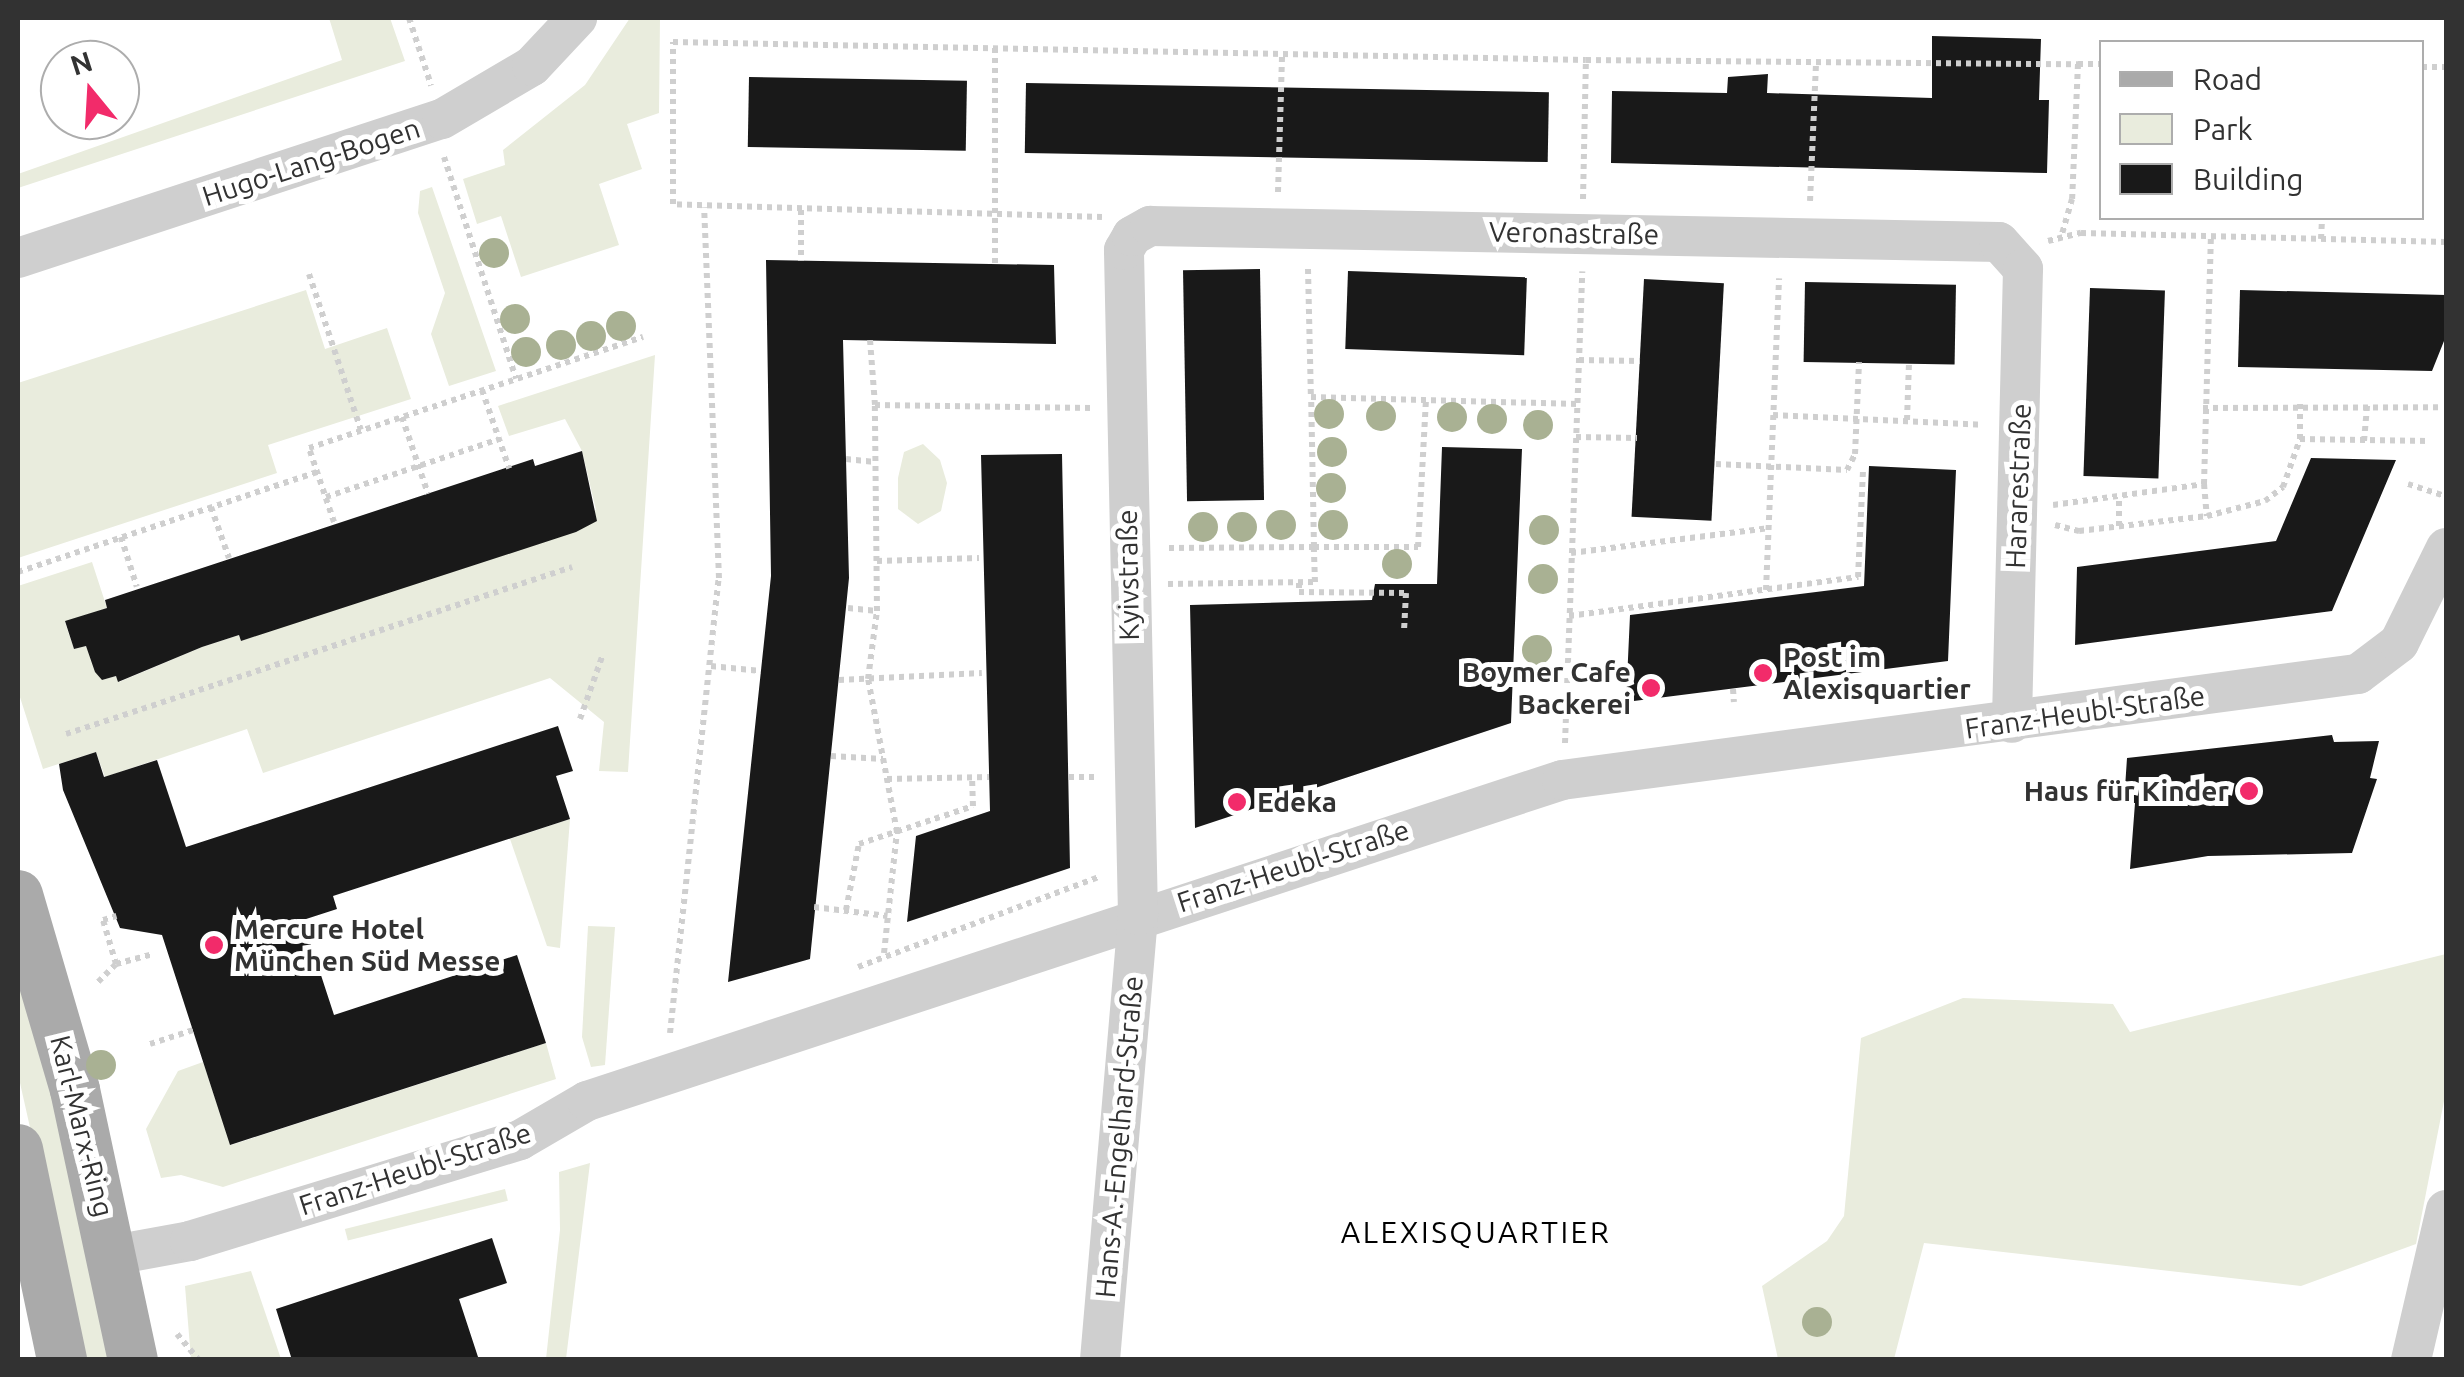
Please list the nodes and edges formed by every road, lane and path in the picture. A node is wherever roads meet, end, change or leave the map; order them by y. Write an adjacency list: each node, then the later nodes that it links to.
1 (409, 18): 9 (path)
2 (576, 18): 9 (street, Hugo-Lang-Bogen)
3 (995, 48): 4 (path); 12 (path); 14 (path)
4 (1282, 55): 5 (path); 16 (path)
5 (1586, 60): 6 (path); 10 (path)
6 (1816, 62): 7 (path); 11 (path)
7 (2078, 64): 8 (path); 18 (path)
8 (2099, 64)
9 (437, 121): 25 (street, Hugo-Lang-Bogen); 35 (path)
10 (1583, 190)
11 (1810, 195)
12 (704, 207): 13 (path); 97 (path)
13 (800, 210): 14 (path); 26 (path)
14 (996, 214): 19 (path); 27 (path)
15 (2322, 220): 22 (path)
16 (1292, 229): 17 (street, Veronastraße); 19 (street, Veronastraße); 37 (path)
17 (1583, 233): 20 (street, Veronastraße); 31 (path)
18 (2062, 235): 21 (path); 24 (path)
19 (1132, 236): 44 (street, Kyivstraße)
20 (1781, 236): 24 (street, Veronastraße); 46 (path)
21 (2211, 238): 22 (path); 45 (path)
22 (2321, 239): 23 (path)
23 (2446, 242)
24 (2014, 253): 50 (street, Hararestraße)
25 (18, 258)
26 (801, 261)
27 (996, 266)
28 (308, 274): 51 (path)
29 (643, 337): 35 (path)
30 (870, 340): 41 (path)
31 (1579, 360): 32 (path); 40 (path)
32 (1640, 361)
33 (1858, 362): 48 (path)
34 (1909, 363): 49 (path)
35 (516, 379): 36 (path)
36 (482, 390): 47 (path); 54 (path)
37 (1310, 398): 38 (path); 80 (path)
38 (1426, 400): 40 (path); 80 (path)
39 (2300, 403): 42 (path); 45 (path); 55 (path)
40 (1576, 404): 52 (path)
41 (875, 405): 44 (path); 59 (path)
42 (2367, 405): 43 (path); 57 (path)
43 (2442, 406)
44 (1126, 408): 87 (street, Kyivstraße)
45 (2203, 408): 66 (path)
46 (1773, 415): 48 (path); 62 (path)
47 (402, 417): 51 (path); 61 (path)
48 (1858, 418): 49 (path); 64 (path)
49 (1907, 420): 50 (path)
50 (2019, 427): 73 (street, Hararestraße)
51 (361, 430): 65 (path)
52 (1576, 437): 53 (path); 82 (path)
53 (1637, 438)
54 (499, 439): 61 (path); 63 (path)
55 (2300, 439): 57 (path); 74 (path)
56 (2429, 440): 57 (path)
57 (2364, 441)
58 (846, 459): 59 (path)
59 (875, 462): 85 (path)
60 (1716, 464): 62 (path)
61 (419, 466): 68 (path); 71 (path)
62 (1771, 467): 64 (path); 77 (path)
63 (509, 468)
64 (1847, 470): 91 (path)
65 (318, 472): 71 (path); 72 (path)
66 (2204, 484): 69 (path); 74 (path)
67 (2408, 484): 70 (path)
68 (428, 494)
69 (2119, 496): 73 (path); 76 (path)
70 (2446, 496)
71 (326, 497): 75 (path)
72 (212, 507): 79 (path); 83 (path)
73 (2017, 510): 105 (street, Hararestraße)
74 (2207, 516): 76 (path)
75 (334, 522)
76 (2118, 526): 78 (path)
77 (1769, 528): 82 (path); 91 (path)
78 (2072, 531)
79 (121, 537): 88 (path); 90 (path)
80 (1314, 547): 87 (path); 89 (path)
81 (2446, 548): 105 (street, Franz-Heubl-Straße)
82 (1570, 553): 94 (path)
83 (229, 558)
84 (979, 558): 85 (path)
85 (877, 560): 93 (path)
86 (572, 567): 106 (path)
87 (1128, 567): 89 (path); 114 (street, Kyivstraße)
88 (18, 572)
89 (1299, 583): 95 (path)
90 (138, 587)
91 (1766, 590): 94 (path)
92 (848, 608): 93 (path)
93 (877, 611): 101 (path)
94 (1569, 616): 112 (path)
95 (1404, 631)
96 (603, 654): 104 (path)
97 (711, 666): 98 (path); 127 (path)
98 (761, 671)
99 (982, 673): 101 (path)
100 (840, 680): 101 (path)
101 (868, 680): 108 (path)
102 (1732, 689): 103 (path)
103 (1734, 702)
104 (580, 719)
105 (2012, 722): 112 (street, Franz-Heubl-Straße)
106 (66, 734)
107 (831, 756): 108 (path)
108 (884, 759): 111 (path)
109 (989, 777): 110 (path)
110 (972, 778): 111 (path); 113 (path)
111 (887, 779): 113 (path)
112 (1562, 780): 120 (street, Franz-Heubl-Straße)
113 (897, 832): 117 (path); 119 (path)
114 (1133, 864): 120 (street, Kyivstraße); 121 (path)
115 (18, 895): 131 (main road, Karl-Marx-Ring)
116 (814, 908): 117 (path)
117 (846, 910): 119 (path)
118 (116, 916): 123 (path)
119 (887, 916): 121 (path)
120 (1138, 916): 131 (street, Franz-Heubl-Straße); 136 (street, Hans-A.-Engelhard-Straße)
121 (884, 953): 124 (path)
122 (153, 954): 123 (path)
123 (116, 964): 125 (path)
124 (851, 971)
125 (98, 982)
126 (193, 1030): 128 (path)
127 (688, 1032)
128 (150, 1044)
129 (18, 1149): 133 (main road)
130 (2446, 1210): 137 (street)
131 (114, 1255): 134 (main road, Karl-Marx-Ring)
132 (177, 1334): 135 (path)
133 (62, 1360)
134 (133, 1360)
135 (199, 1360)
136 (1100, 1360)
137 (2411, 1360)

